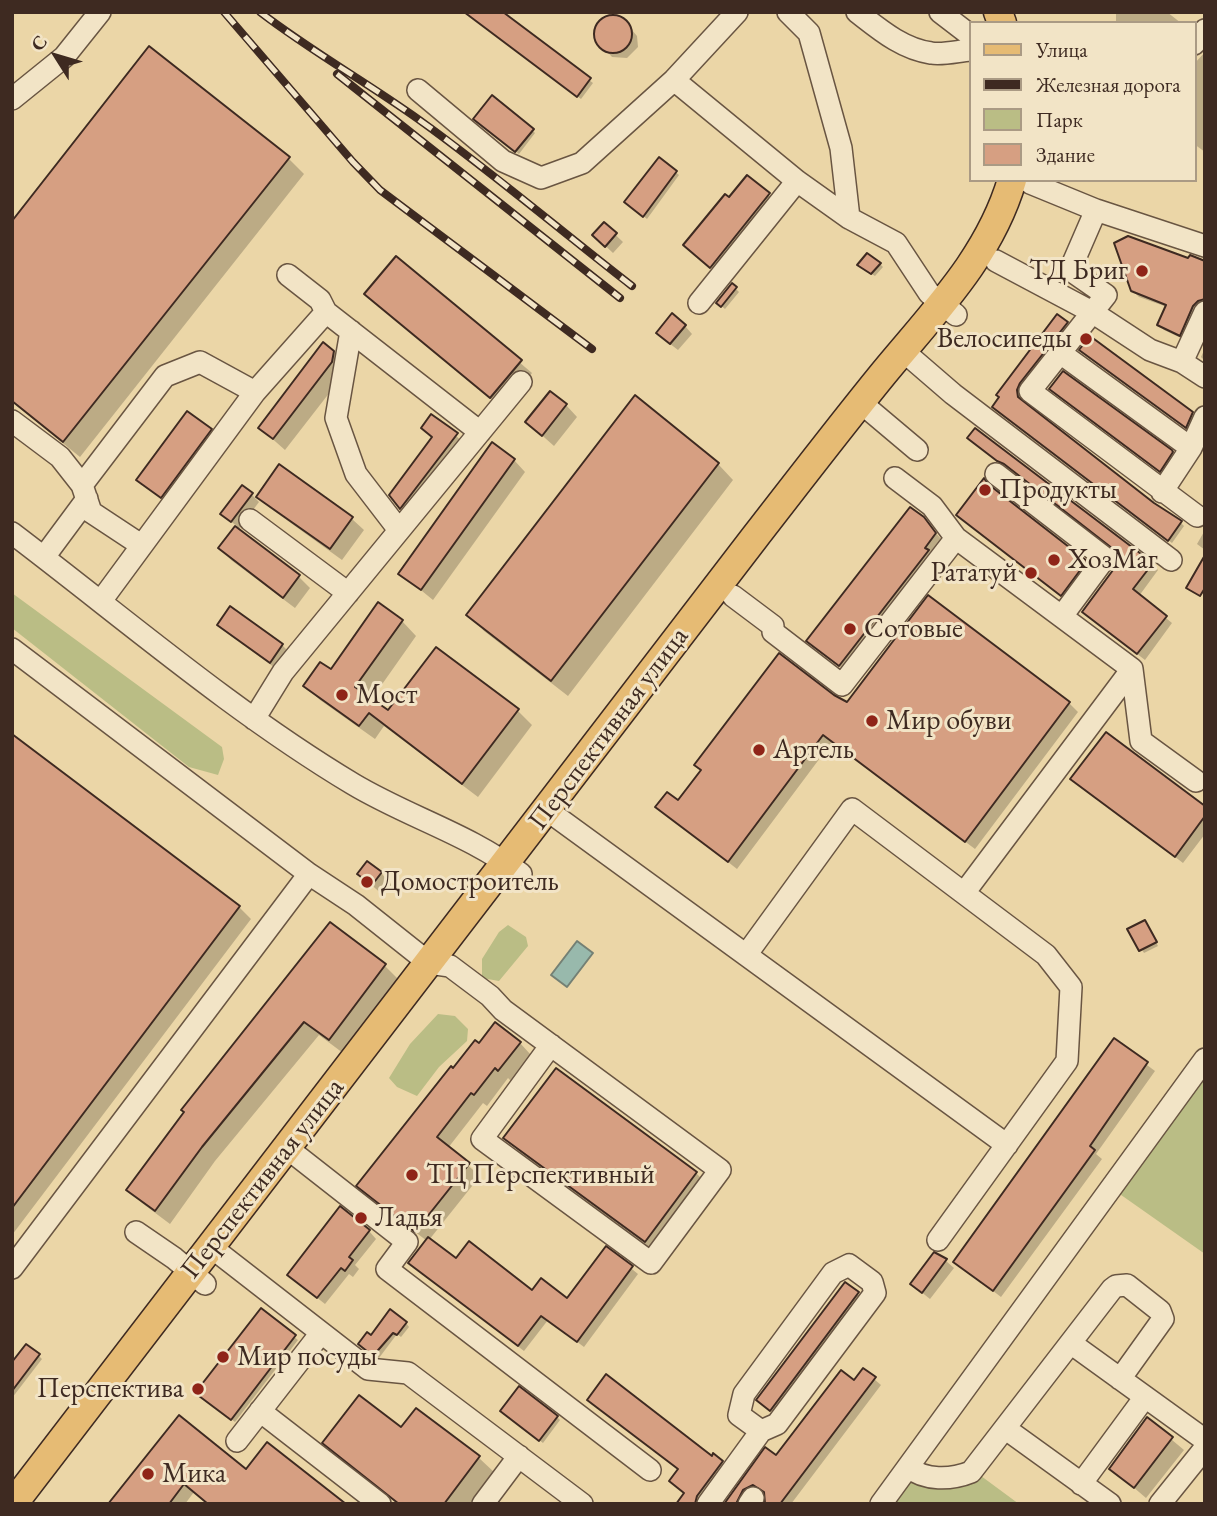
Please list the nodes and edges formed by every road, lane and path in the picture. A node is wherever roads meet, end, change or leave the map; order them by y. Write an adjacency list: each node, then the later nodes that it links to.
1 (100, 12): 10 (street)
2 (737, 12): 8 (street)
3 (788, 12): 16 (street)
4 (857, 12): 7 (street)
5 (941, 12): 6 (street)
6 (968, 33)
7 (968, 50)
8 (674, 80): 9 (street); 11 (street)
9 (418, 90)
10 (12, 99)
11 (796, 181): 16 (street); 20 (street)
12 (1023, 182): 21 (main road, Перспективная улица)
13 (1024, 182): 18 (main road, Перспективная улица)
14 (1026, 182): 15 (street)
15 (1096, 210): 17 (street); 23 (street)
16 (849, 218): 21 (street)
17 (1205, 246)
18 (996, 261): 21 (main road, Перспективная улица); 23 (street)
19 (288, 275): 22 (street)
20 (699, 303)
21 (949, 309): 27 (main road, Перспективная улица)
22 (326, 312): 25 (street); 31 (street)
23 (1091, 312): 26 (street); 28 (street)
24 (1205, 312): 28 (street)
25 (351, 331): 35 (street); 44 (street)
26 (1059, 352): 36 (street); 41 (street)
27 (909, 356): 32 (main road, Перспективная улица); 49 (street)
28 (1182, 362): 29 (street)
29 (1205, 377)
30 (521, 382): 35 (street)
31 (255, 392): 40 (street); 47 (street)
32 (867, 408): 37 (street); 51 (main road, Перспективная улица); 58 (main road, Перспективная улица)
33 (1205, 417): 36 (street)
34 (12, 421): 40 (street)
35 (480, 432): 44 (street)
36 (1191, 447): 41 (street)
37 (917, 450)
38 (996, 474): 53 (street)
39 (895, 478): 46 (street)
40 (84, 492): 47 (street); 48 (street)
41 (1162, 492): 42 (street)
42 (1196, 516)
43 (250, 520): 50 (street)
44 (399, 530): 50 (street)
45 (12, 533): 48 (street)
46 (956, 538): 51 (street); 53 (street)
47 (141, 545): 52 (street)
48 (44, 557): 52 (street)
49 (1171, 561)
50 (348, 593): 56 (street)
51 (733, 596): 58 (main road, Перспективная улица)
52 (101, 601): 56 (street)
53 (1062, 616): 55 (street)
54 (12, 649): 60 (street)
55 (1132, 668): 57 (street); 61 (street)
56 (254, 719): 59 (street)
57 (1196, 781)
58 (554, 816): 59 (main road, Перспективная улица); 62 (street)
59 (514, 868): 63 (main road, Перспективная улица)
60 (309, 874): 63 (street); 71 (street)
61 (964, 893): 62 (street); 66 (street)
62 (746, 955): 66 (street)
63 (440, 964): 64 (street); 67 (main road, Перспективная улица)
64 (551, 1045): 64 (street)
65 (1205, 1059): 84 (street)
66 (1007, 1145): 69 (street)
67 (294, 1153): 70 (main road, Перспективная улица); 85 (street)
68 (136, 1232): 72 (street)
69 (938, 1240)
70 (218, 1252): 72 (main road, Перспективная улица); 73 (street)
71 (12, 1268)
72 (198, 1278): 87 (main road, Перспективная улица); 88 (main road, Перспективная улица)
73 (321, 1333): 77 (street); 83 (street)
74 (1072, 1344): 75 (street); 75 (street); 78 (street)
75 (1120, 1379): 76 (street)
76 (1145, 1396): 80 (street); 86 (street)
77 (260, 1411): 81 (street); 89 (street)
78 (1006, 1429): 84 (street); 86 (street)
79 (761, 1431): 79 (street); 92 (street)
80 (1205, 1440)
81 (237, 1441)
82 (1205, 1448): 95 (street)
83 (519, 1457): 90 (street); 91 (street)
84 (908, 1467): 93 (street)
85 (650, 1470)
86 (1080, 1484): 94 (street)
87 (13, 1504)
88 (36, 1504)
89 (380, 1504)
90 (483, 1504)
91 (582, 1504)
92 (708, 1504)
93 (881, 1504)
94 (1110, 1504)
95 (1160, 1504)

